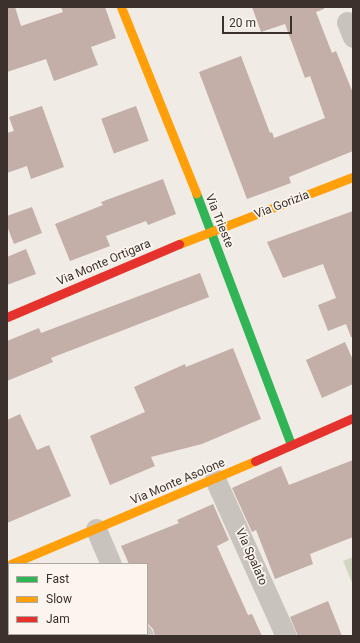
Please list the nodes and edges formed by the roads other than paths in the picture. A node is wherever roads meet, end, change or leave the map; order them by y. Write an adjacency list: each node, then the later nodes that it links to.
1 (122, 7): 3 (street, Via Trieste)
2 (353, 177): 3 (street, Via Gorizia)
3 (211, 231): 4 (street, Via Monte Ortigara); 6 (street, Via Trieste)
4 (7, 317)
5 (353, 418): 6 (street, Via Monte Asolone)
6 (291, 445): 7 (street, Via Monte Asolone)
7 (215, 479): 8 (street, Via Monte Asolone); 11 (street, Via Spalato)
8 (96, 530): 9 (street, Via Monte Asolone); 10 (street)
9 (14, 563)
10 (111, 563)
11 (286, 636)

